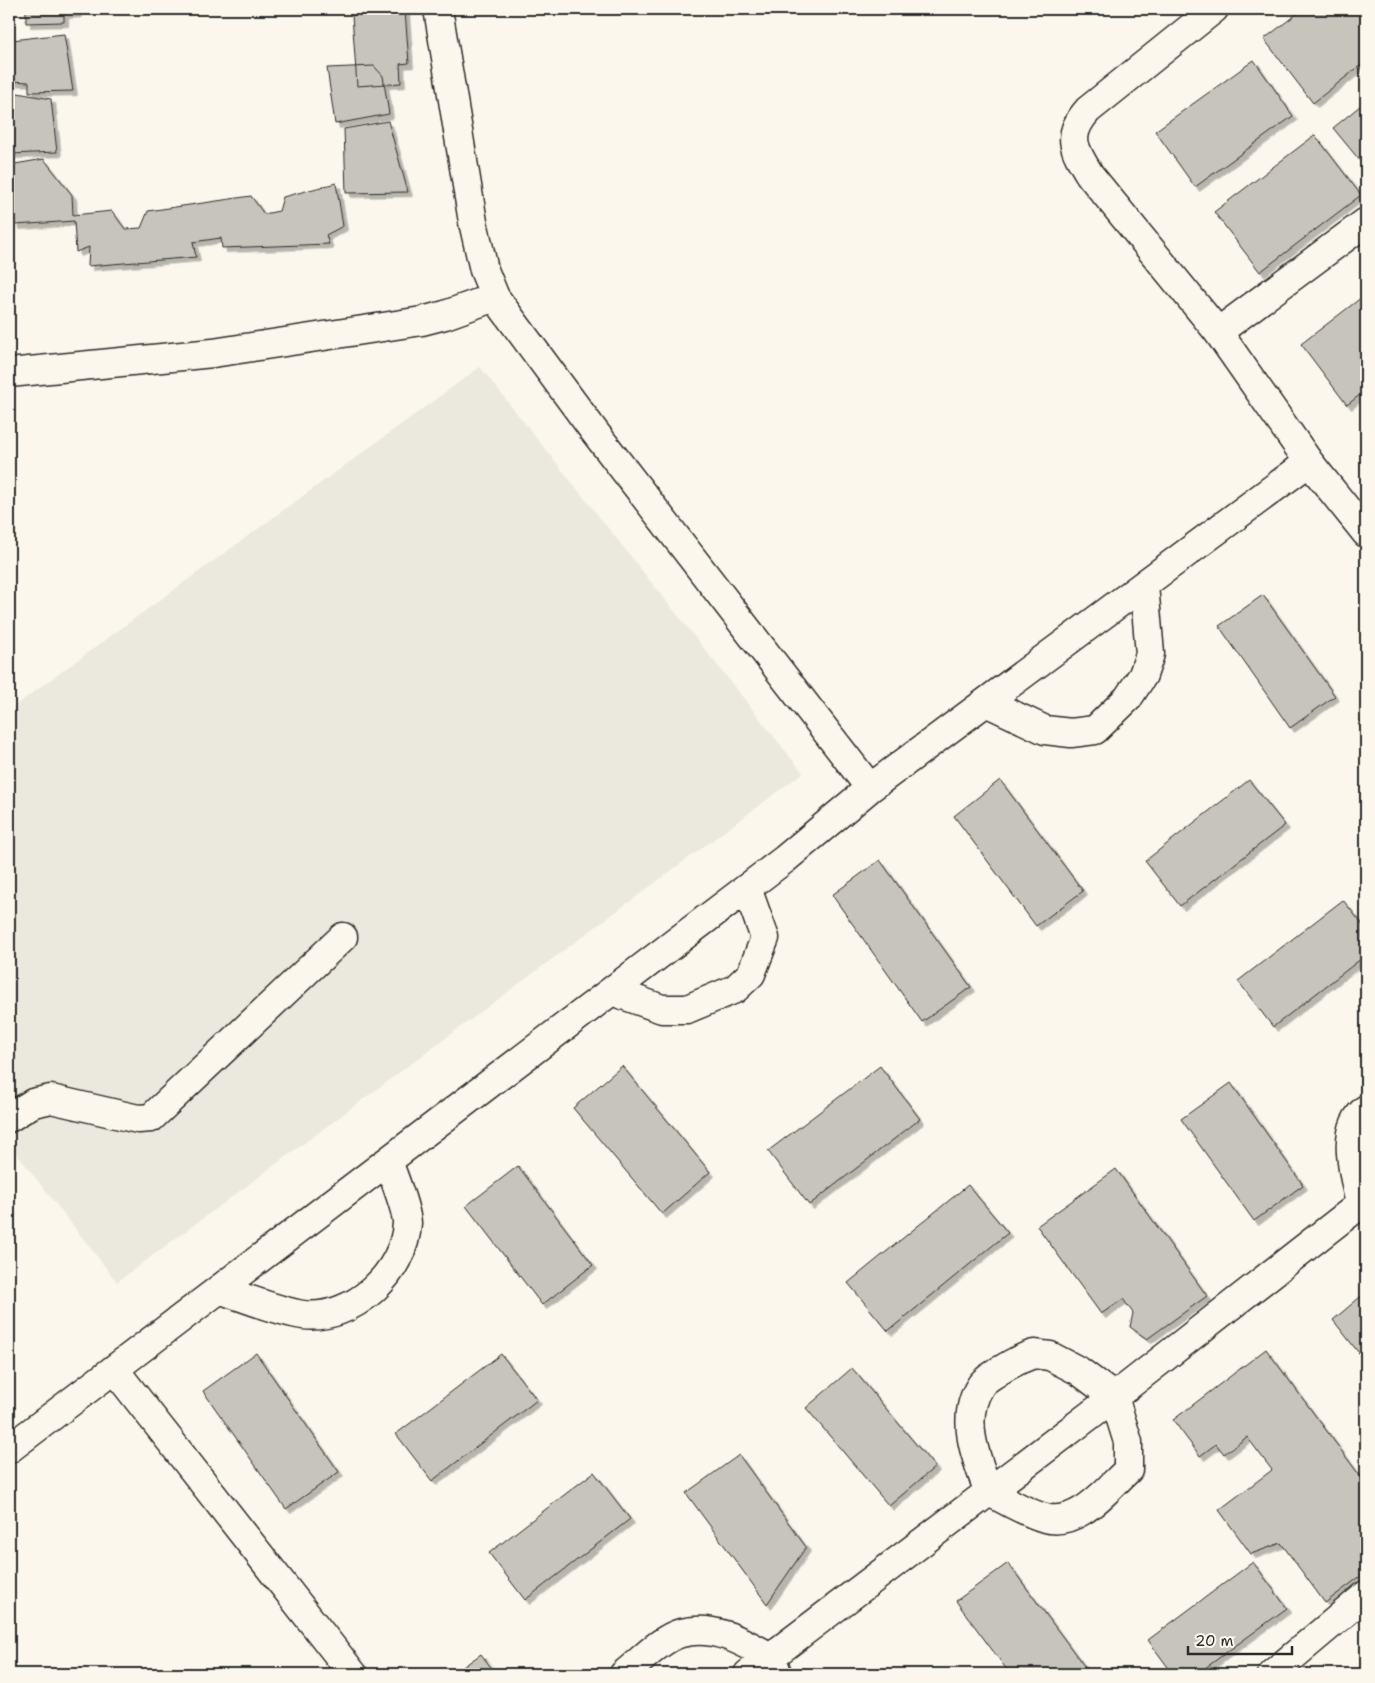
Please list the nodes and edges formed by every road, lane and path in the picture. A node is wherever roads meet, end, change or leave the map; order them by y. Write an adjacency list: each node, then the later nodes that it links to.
1 (438, 9): 4 (street)
2 (1214, 9): 5 (street)
3 (1366, 222): 5 (street)
4 (495, 297): 6 (street); 11 (street)
5 (1218, 332): 7 (street)
6 (9, 373)
7 (1309, 462): 8 (street); 9 (street)
8 (1366, 533)
9 (1144, 585): 10 (street); 10 (street)
10 (986, 702): 11 (street)
11 (870, 788): 12 (street)
12 (747, 888): 14 (street); 14 (street)
13 (343, 937): 16 (street)
14 (612, 991): 17 (street)
15 (1366, 1108): 18 (street)
16 (9, 1118)
17 (388, 1161): 19 (street); 19 (street)
18 (1364, 1204): 21 (street)
19 (219, 1289): 20 (street)
20 (114, 1369): 22 (street); 26 (street)
21 (1114, 1397): 23 (street); 23 (street); 23 (street)
22 (9, 1449)
23 (989, 1492): 25 (street)
24 (1366, 1595): 29 (street)
25 (774, 1666): 27 (street); 28 (street)
26 (353, 1674)
27 (624, 1674)
28 (748, 1674)
29 (1272, 1674)

